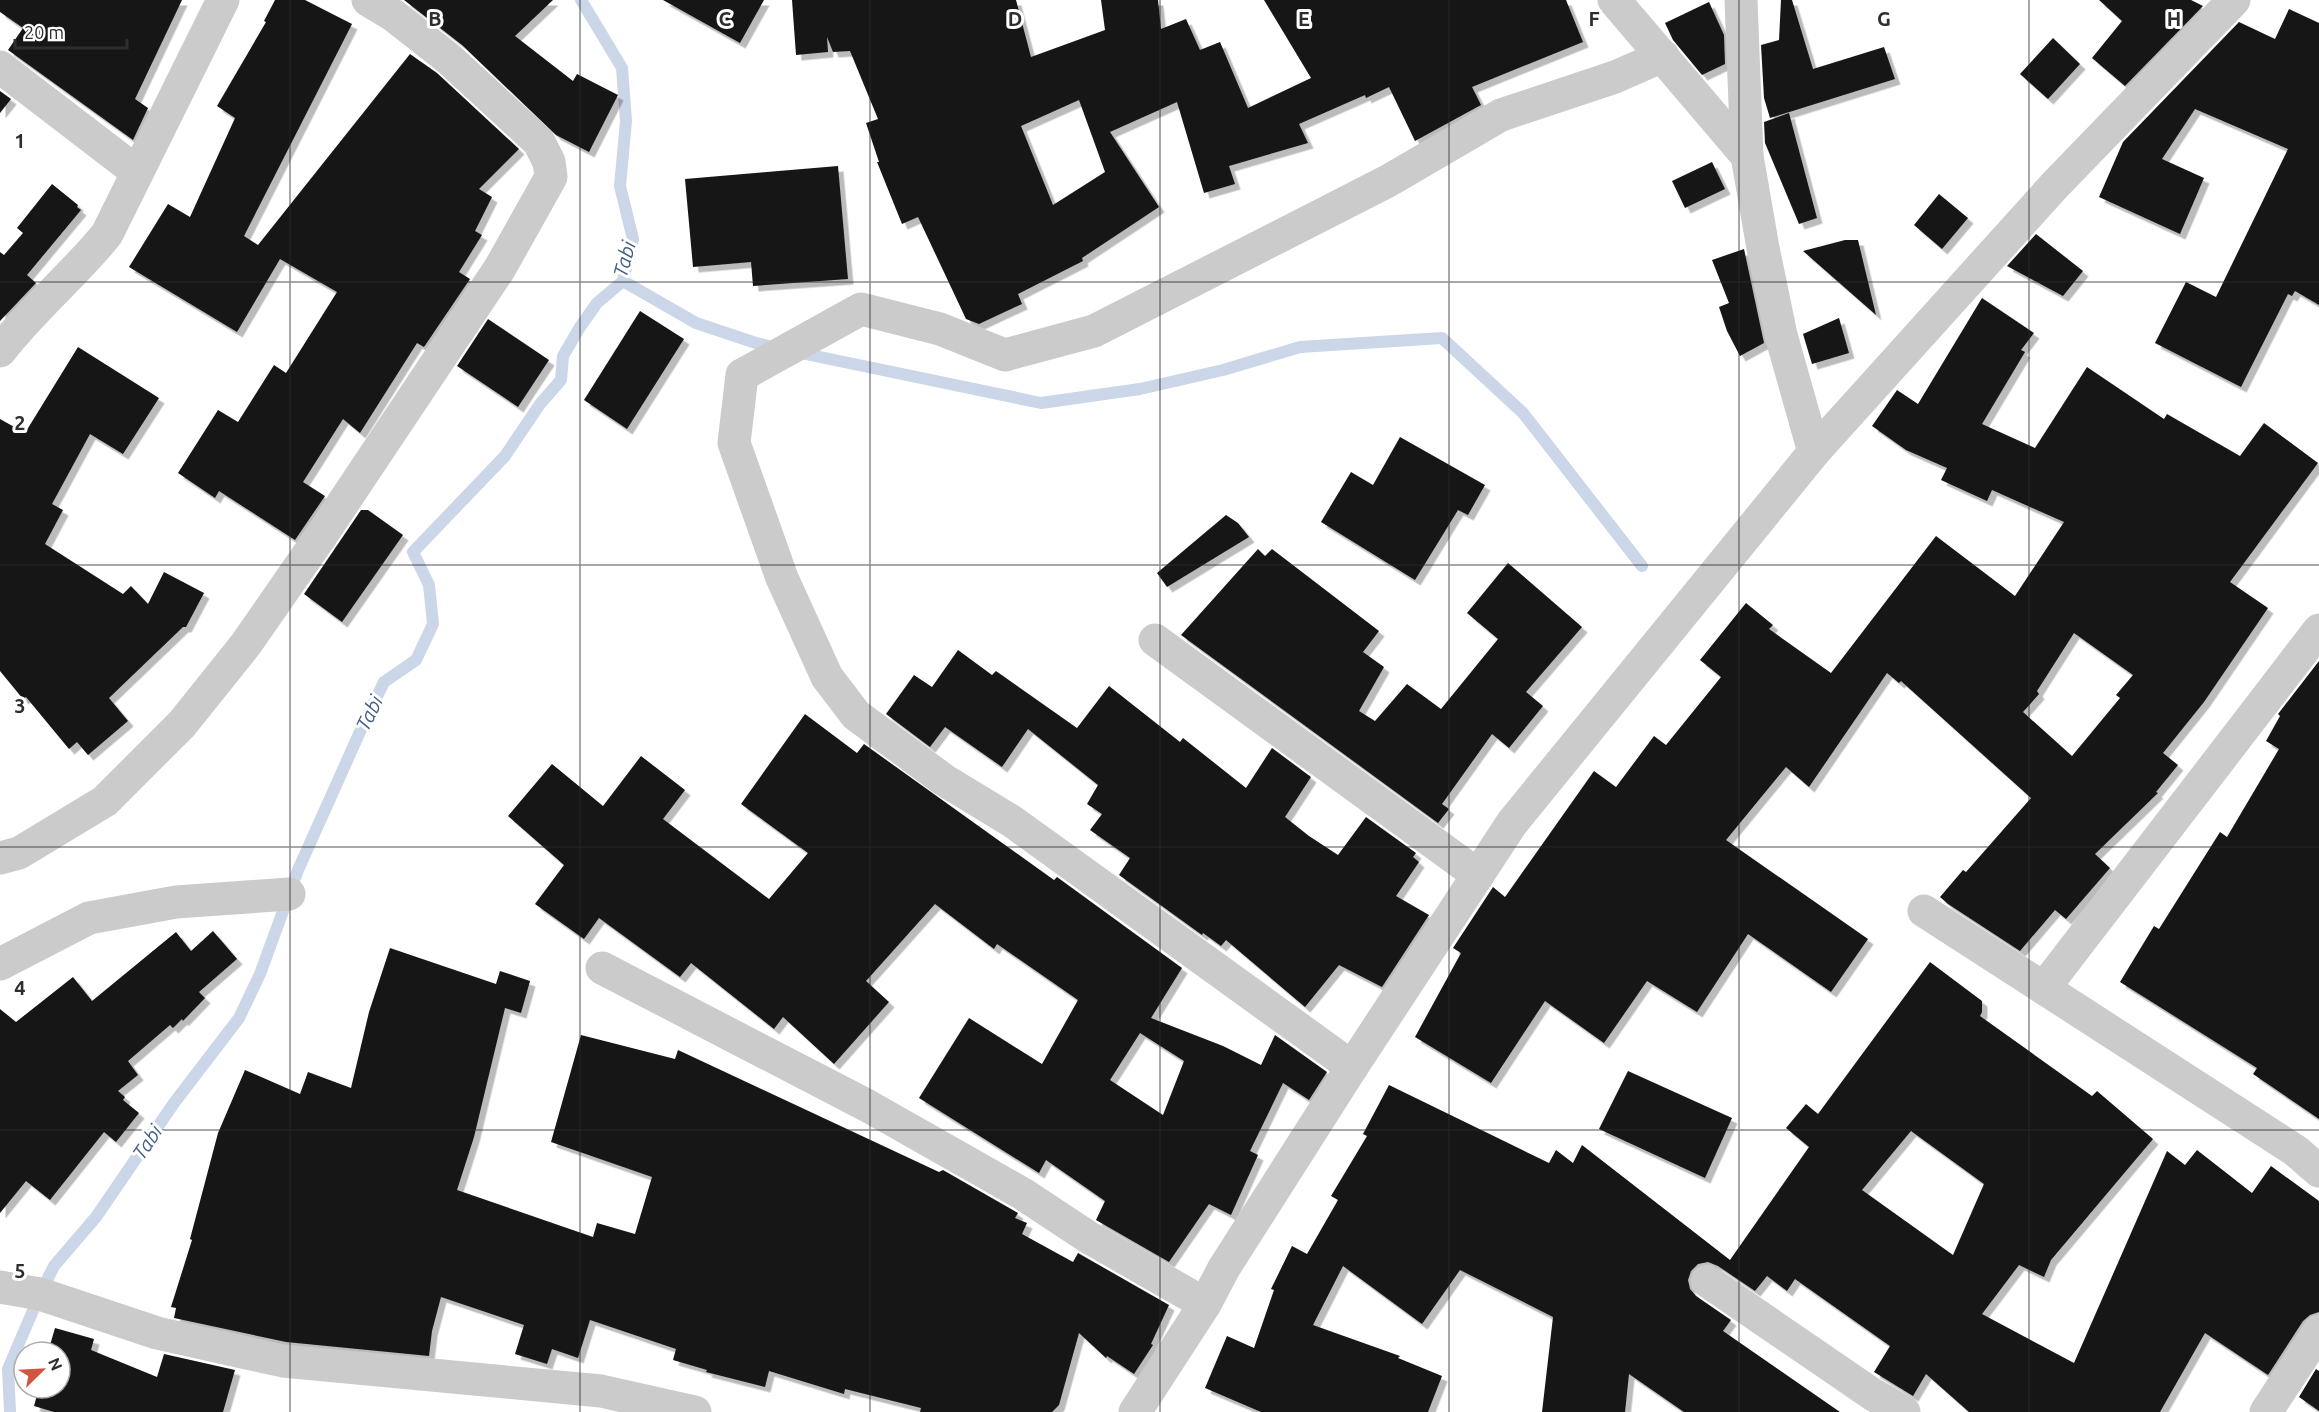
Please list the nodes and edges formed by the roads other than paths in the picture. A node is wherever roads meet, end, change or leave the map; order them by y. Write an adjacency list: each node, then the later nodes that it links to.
1 (223, 0): 9 (street)
2 (368, 0): 14 (street)
3 (1614, 0): 6 (street)
4 (1741, 0): 8 (street)
5 (2234, 0): 11 (street)
6 (1663, 56): 8 (street); 21 (street)
7 (0, 67): 9 (street)
8 (1747, 156): 11 (street)
9 (137, 172): 10 (street)
10 (0, 351)
11 (1814, 452): 15 (street)
12 (2319, 630): 20 (street)
13 (1155, 640): 15 (street)
14 (0, 858)
15 (1478, 875): 21 (street)
16 (289, 894): 18 (street)
17 (1924, 911): 20 (street)
18 (0, 964)
19 (602, 968): 25 (street)
20 (2044, 988): 22 (street)
21 (1352, 1067): 25 (street)
22 (2319, 1171)
23 (1707, 1281): 29 (street)
24 (0, 1287): 27 (street)
25 (1205, 1304): 28 (street)
26 (2319, 1331): 30 (street)
27 (694, 1412)
28 (1135, 1412)
29 (1904, 1412)
30 (2266, 1412)

